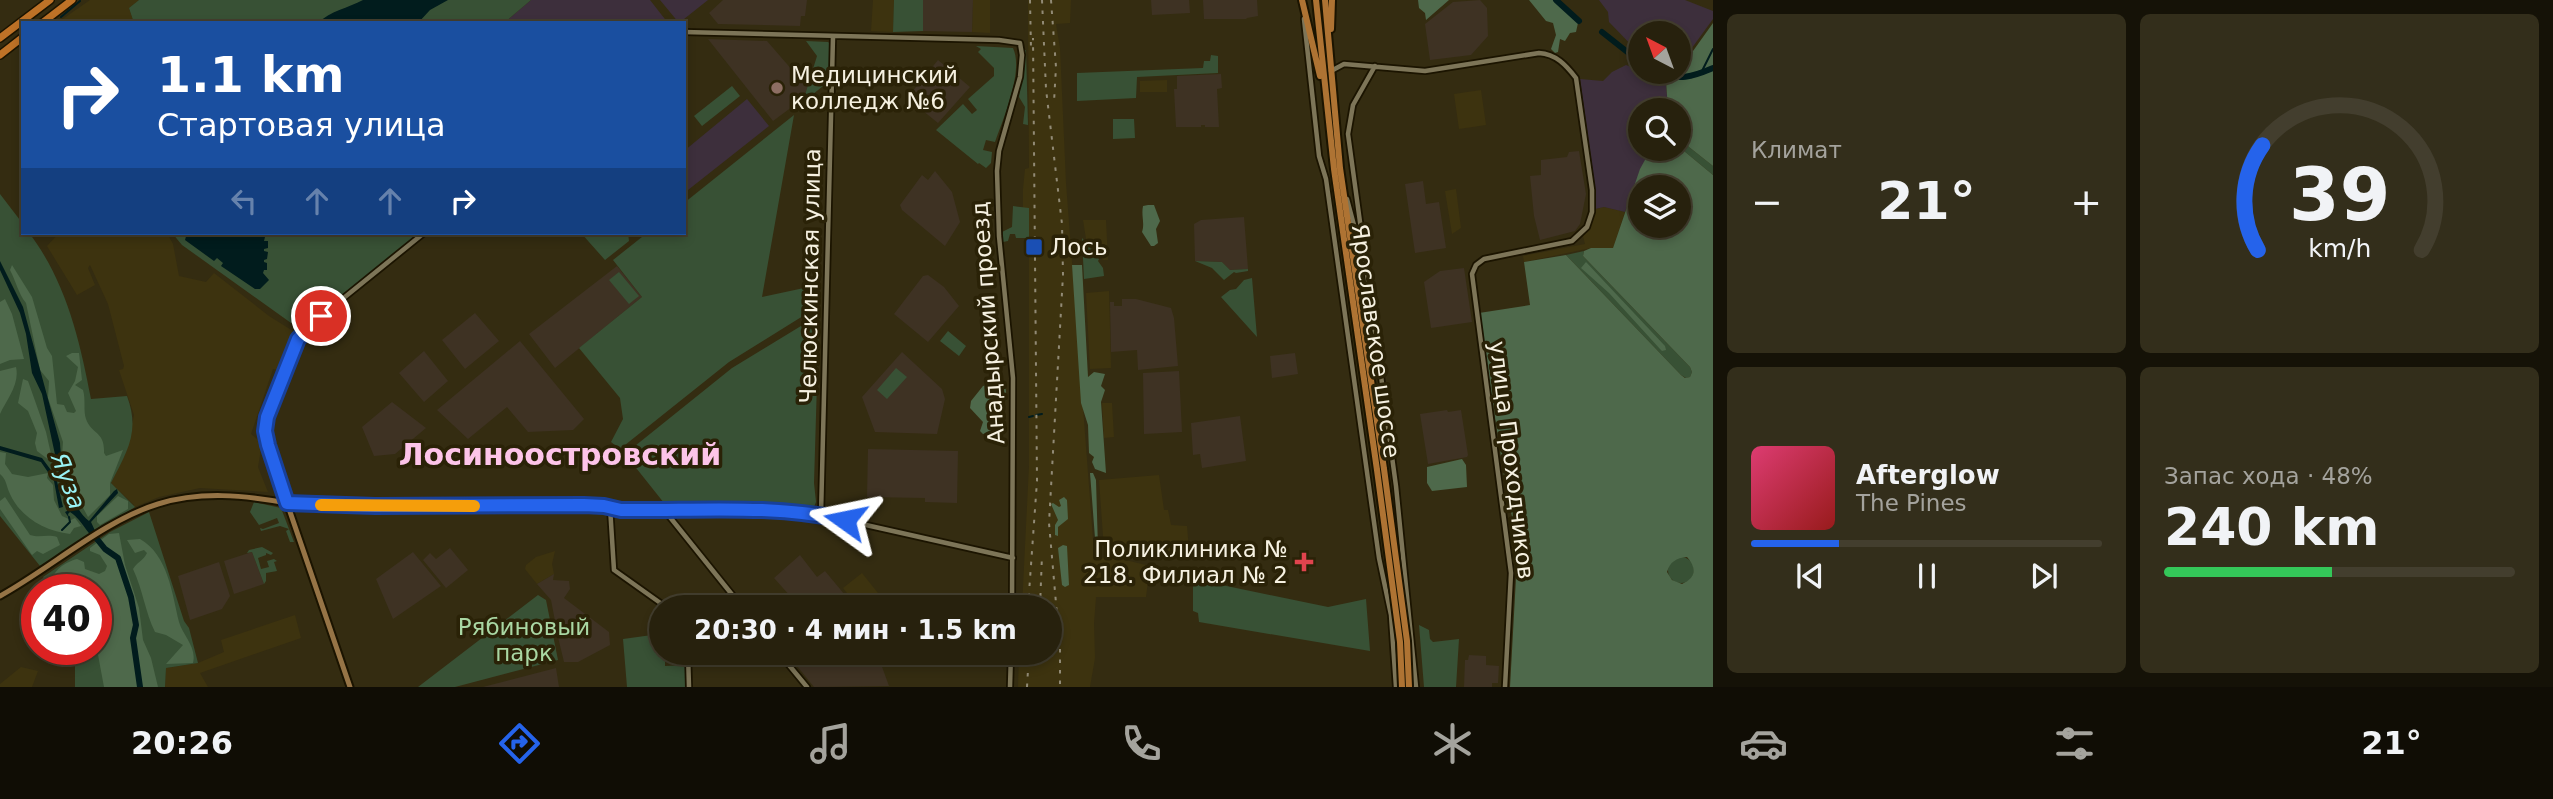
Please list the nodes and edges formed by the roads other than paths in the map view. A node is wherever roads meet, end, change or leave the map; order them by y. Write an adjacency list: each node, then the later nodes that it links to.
1 (50, 0): 8 (highway)
2 (72, 0): 9 (highway)
3 (1302, 0): 7 (main road)
4 (1316, 0): 20 (main road, Ярославское шоссе)
5 (1325, 0): 15 (main road, Ярославское шоссе)
6 (1332, 3): 15 (main road)
7 (1304, 12): 20 (main road); 35 (street)
8 (22, 21)
9 (45, 21)
10 (21, 22): 13 (highway)
11 (686, 32): 12 (street)
12 (833, 37): 28 (street, Челюскинская улица); 29 (street, Анадырский проезд)
13 (0, 38)
14 (21, 39): 16 (highway)
15 (1329, 52): 17 (street); 19 (main road, Ярославское шоссе)
16 (0, 55)
17 (1344, 64): 18 (street); 19 (street)
18 (1375, 66): 23 (street); 47 (street, улица Проходчиков)
19 (1331, 71): 21 (main road, Ярославское шоссе)
20 (1326, 98): 24 (main road, Ярославское шоссе)
21 (1343, 190): 23 (street); 24 (main road, Ярославское шоссе)
22 (422, 235): 25 (street)
23 (1368, 272): 34 (street)
24 (1380, 469): 44 (main road, Ярославское шоссе, bridge); 45 (main road, Ярославское шоссе, bridge)
25 (287, 503): 26 (street); 33 (main road); 39 (main road)
26 (610, 508): 27 (street); 30 (street)
27 (665, 510): 28 (street); 31 (street)
28 (821, 515): 29 (street)
29 (1013, 558): 32 (street, Анадырский проезд)
30 (649, 595)
31 (732, 595)
32 (1012, 595)
33 (0, 596)
34 (1410, 612): 35 (street); 46 (street)
35 (1391, 615): 43 (street)
36 (688, 665): 40 (street)
37 (789, 665): 41 (street)
38 (1011, 665): 42 (street)
39 (350, 687)
40 (689, 687)
41 (807, 687)
42 (1010, 687)
43 (1396, 687)
44 (1402, 687)
45 (1409, 687)
46 (1416, 687)
47 (1505, 687)

